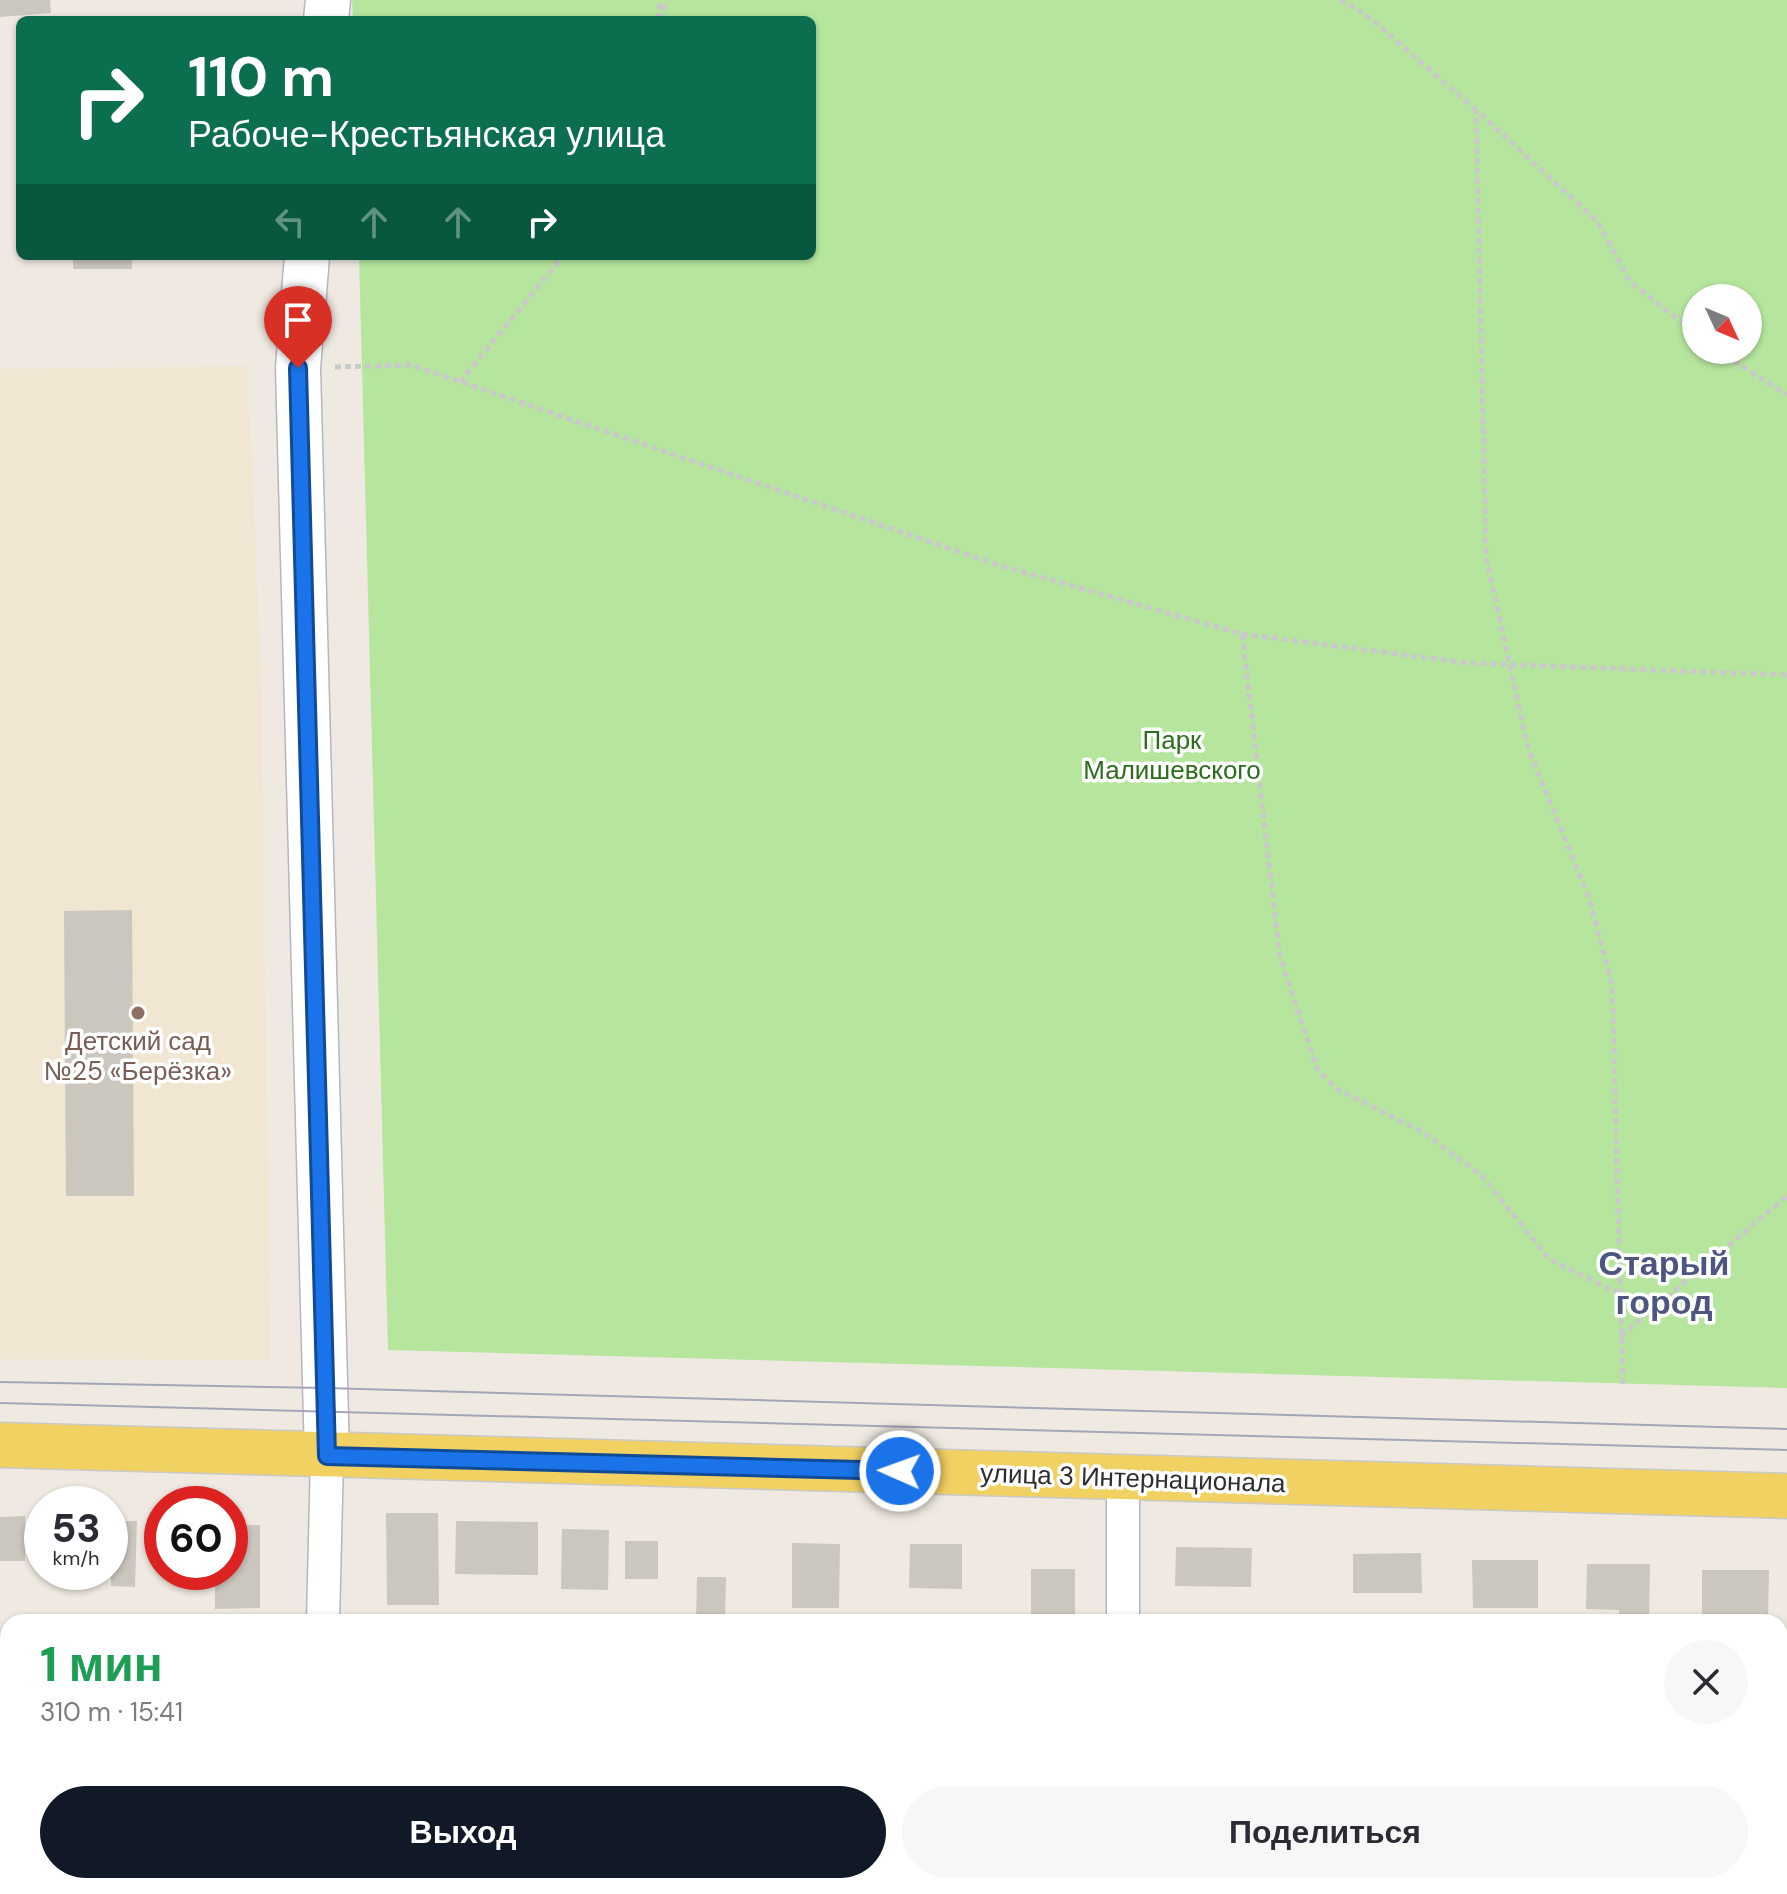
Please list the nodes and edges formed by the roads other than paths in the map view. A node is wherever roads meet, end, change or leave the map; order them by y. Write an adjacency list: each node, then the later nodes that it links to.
1 (307, 260): 3 (main road)
2 (0, 1445): 3 (main road, улица 3 Интернационала)
3 (327, 1456): 4 (main road, улица 3 Интернационала); 6 (street)
4 (1123, 1478): 5 (main road, улица 3 Интернационала); 7 (street)
5 (1787, 1496)
6 (323, 1614)
7 (1123, 1614)

